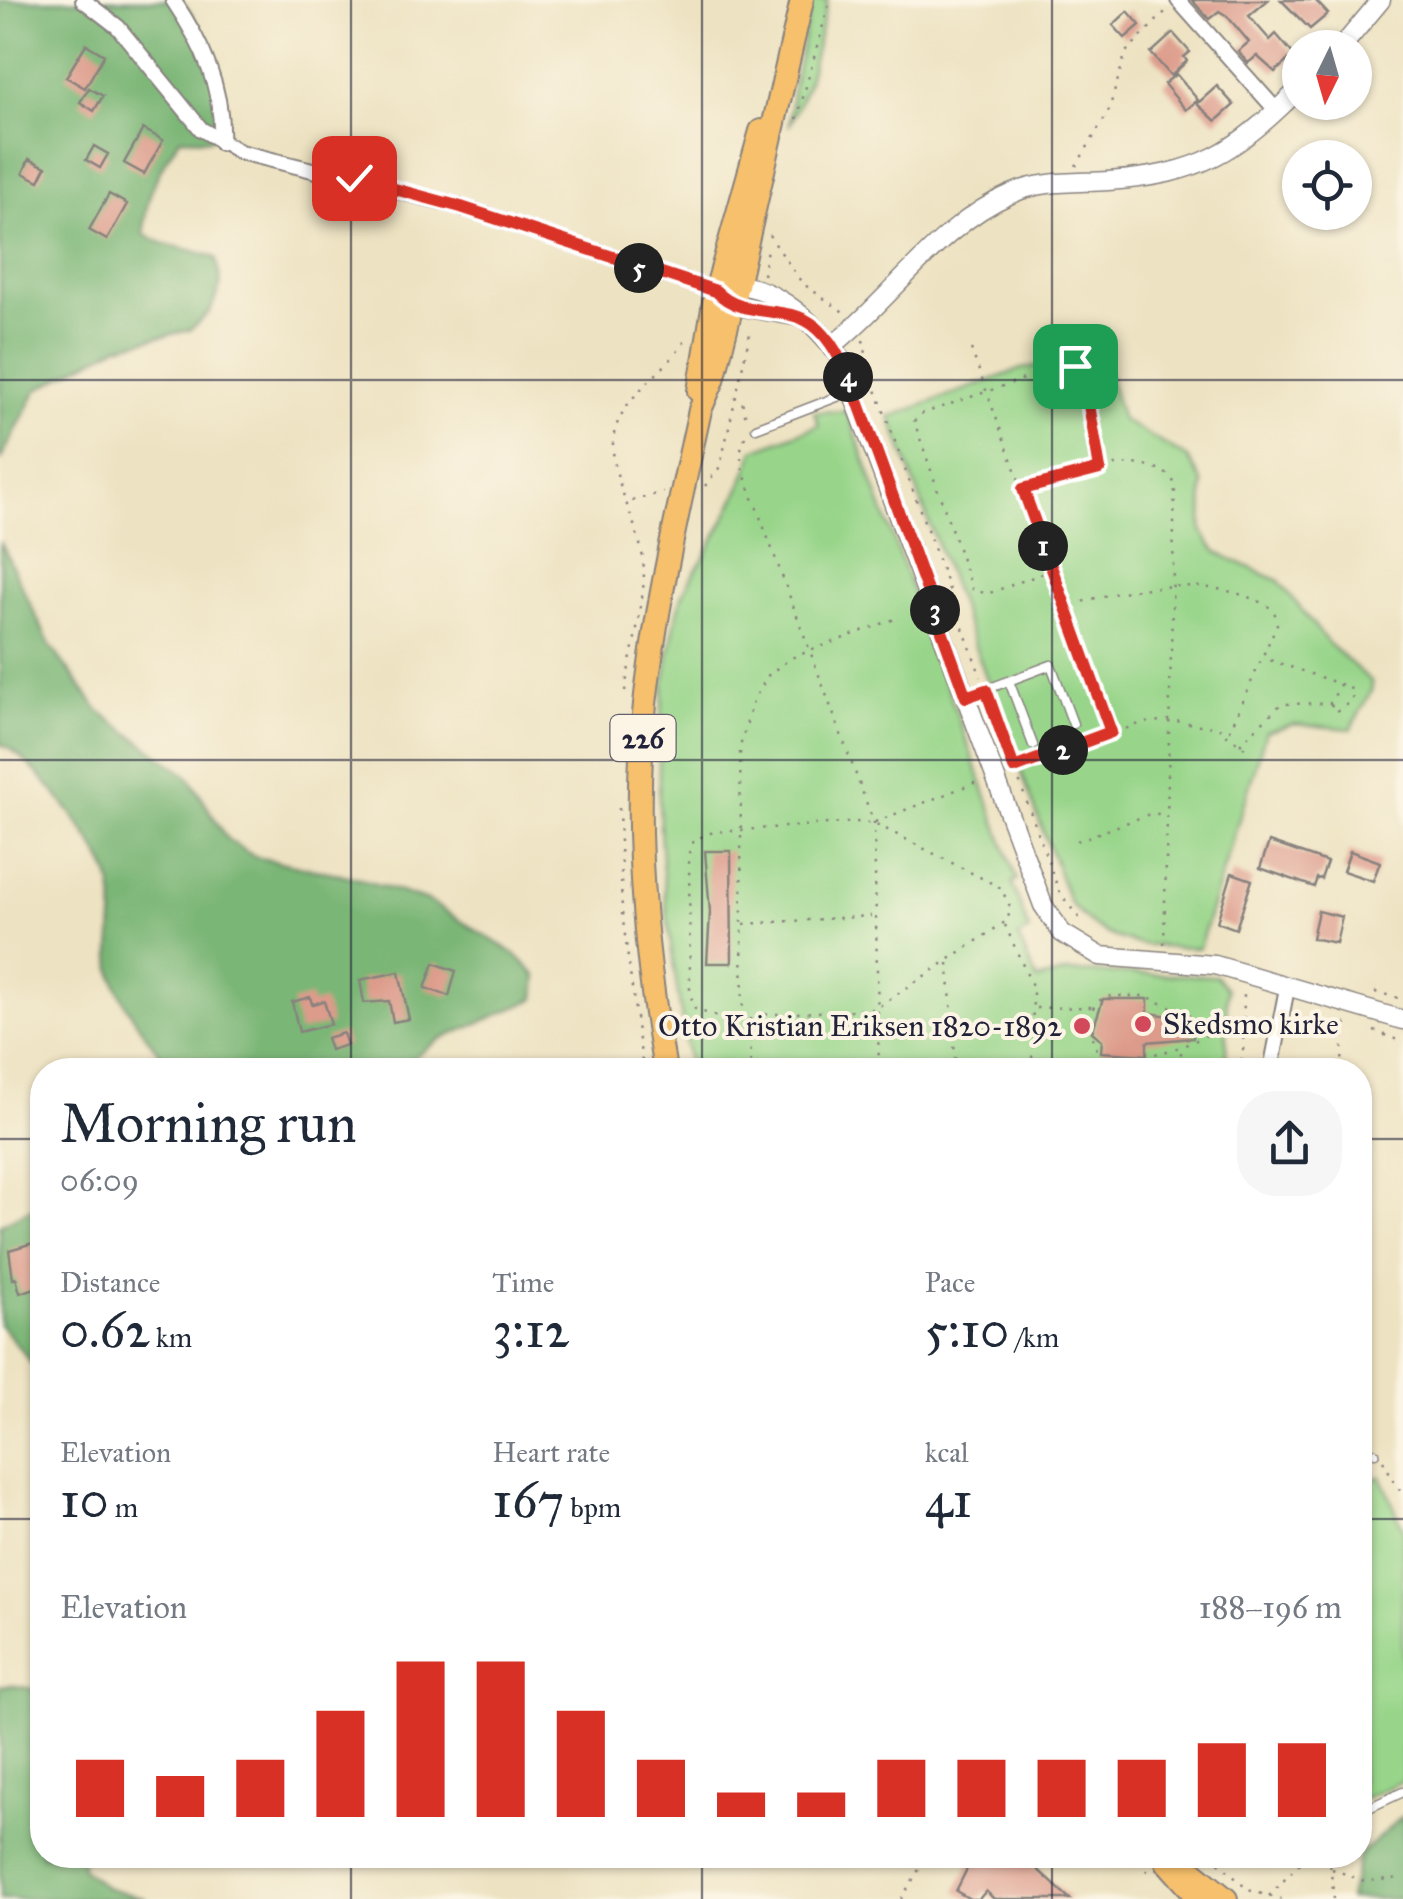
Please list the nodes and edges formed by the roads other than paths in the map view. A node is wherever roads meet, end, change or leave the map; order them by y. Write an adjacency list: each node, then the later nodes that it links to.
1 (83, 0): 9 (street)
2 (174, 0): 9 (street)
3 (802, 0): 10 (highway, 226)
4 (1178, 0): 8 (street)
5 (1381, 0): 6 (street)
6 (1357, 30)
7 (1282, 106): 8 (street)
8 (1277, 111): 11 (street)
9 (221, 142): 10 (street)
10 (728, 294): 11 (street); 20 (highway, 226)
11 (832, 346): 12 (street)
12 (854, 390): 13 (lane); 15 (street)
13 (756, 428)
14 (1009, 681): 15 (lane); 16 (lane); 17 (lane)
15 (966, 697): 18 (street)
16 (1073, 724)
17 (1034, 745)
18 (1287, 988): 19 (street); 21 (street)
19 (1403, 1020)
20 (663, 1058)
21 (1273, 1058)
22 (1372, 1452): 23 (lane)
23 (1375, 1453)
24 (1403, 1792): 25 (lane)
25 (1372, 1806)
26 (1173, 1868): 28 (highway)
27 (1188, 1868): 29 (highway)
28 (1200, 1899)
29 (1226, 1899)

